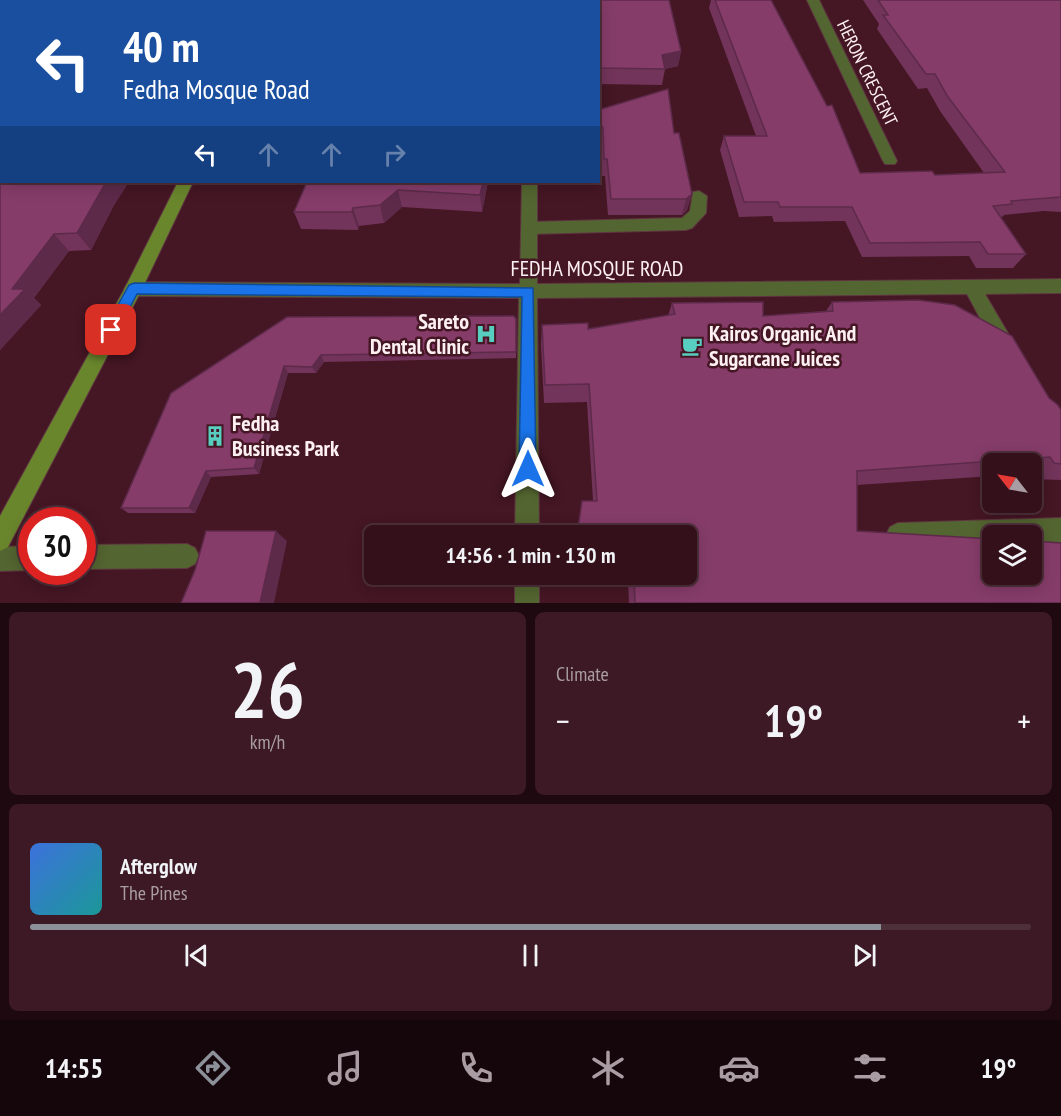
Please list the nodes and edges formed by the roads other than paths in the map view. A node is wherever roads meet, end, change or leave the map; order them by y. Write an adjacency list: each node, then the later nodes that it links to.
1 (813, 0): 2 (street, HERON CRESCENT)
2 (890, 161)
3 (185, 183): 8 (street)
4 (529, 183): 6 (street)
5 (699, 196): 6 (street)
6 (529, 228): 10 (street)
7 (1061, 286): 9 (street, FEDHA MOSQUE ROAD)
8 (134, 288): 10 (street, FEDHA MOSQUE ROAD); 15 (street)
9 (973, 288): 10 (street, FEDHA MOSQUE ROAD); 11 (street)
10 (529, 291): 12 (street)
11 (1017, 367)
12 (527, 525)
13 (1061, 530): 14 (street)
14 (898, 535)
15 (0, 539)
16 (187, 556): 17 (street)
17 (96, 557)
18 (18, 558): 19 (street)
19 (0, 559)
20 (527, 585): 21 (street)
21 (527, 603)

